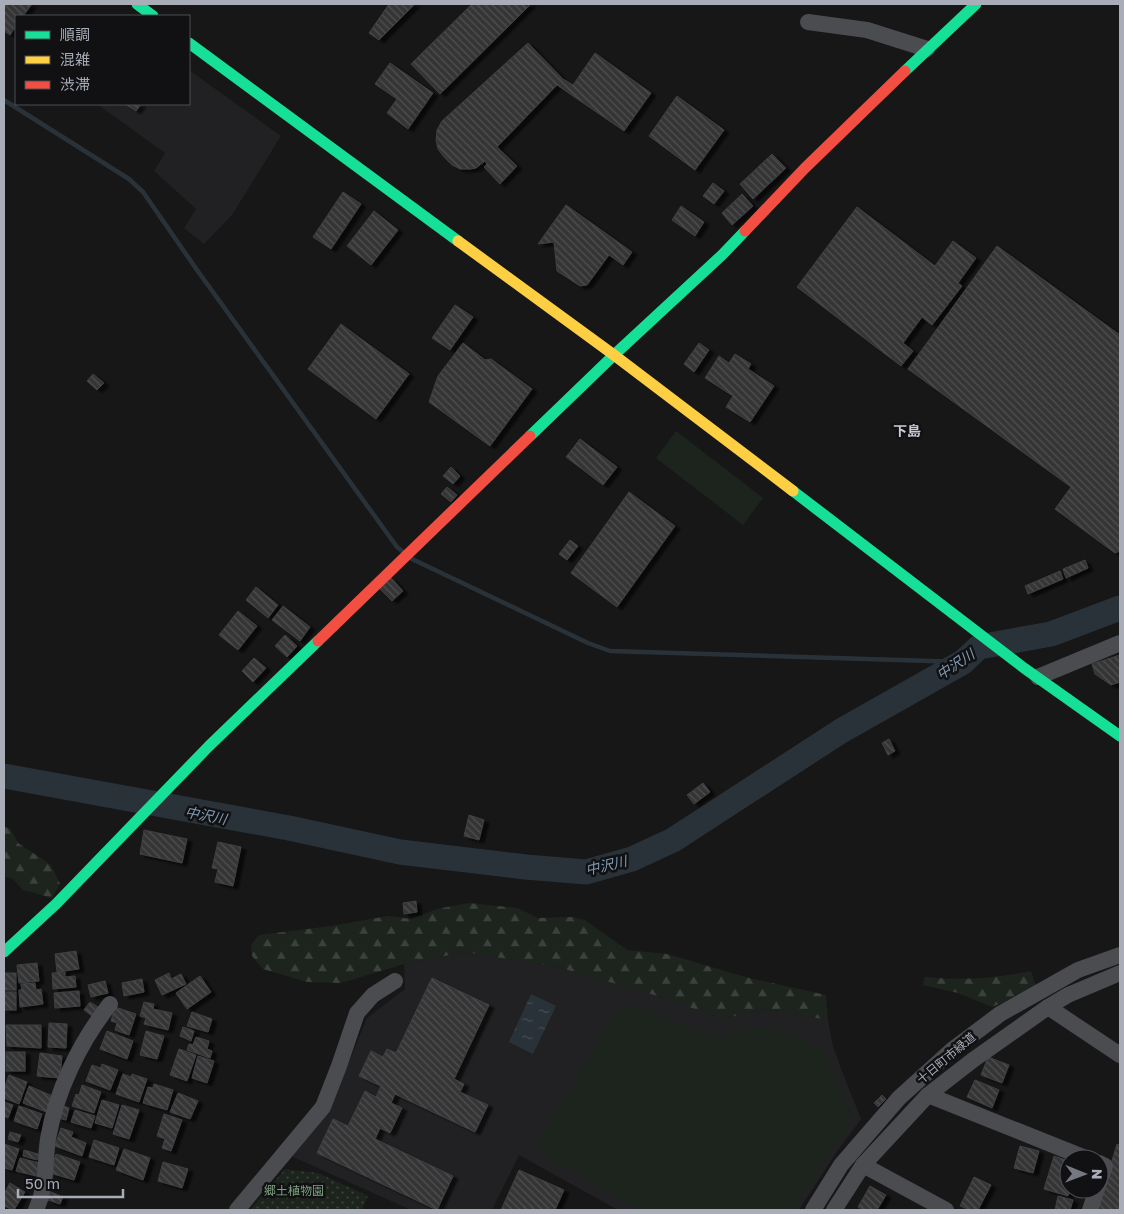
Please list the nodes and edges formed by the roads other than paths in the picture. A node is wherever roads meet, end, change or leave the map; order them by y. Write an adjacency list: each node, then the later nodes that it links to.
1 (136, 4): 3 (street)
2 (976, 4): 6 (street)
3 (152, 15)
4 (808, 22): 6 (street)
5 (190, 44): 7 (street)
6 (927, 49): 7 (street)
7 (614, 355): 9 (street); 11 (street)
8 (1120, 643): 9 (street)
9 (1038, 677): 10 (street)
10 (1120, 736)
11 (4, 952)
12 (1120, 955): 23 (street, 十日町市緑道)
13 (1120, 973): 16 (street)
14 (395, 981): 22 (street)
15 (110, 1004): 21 (street)
16 (1048, 1007): 17 (street); 18 (street)
17 (1120, 1055)
18 (928, 1095): 19 (street); 20 (street)
19 (1063, 1149)
20 (862, 1165): 24 (street); 25 (street)
21 (36, 1210)
22 (237, 1210)
23 (813, 1210)
24 (834, 1210)
25 (946, 1210)

